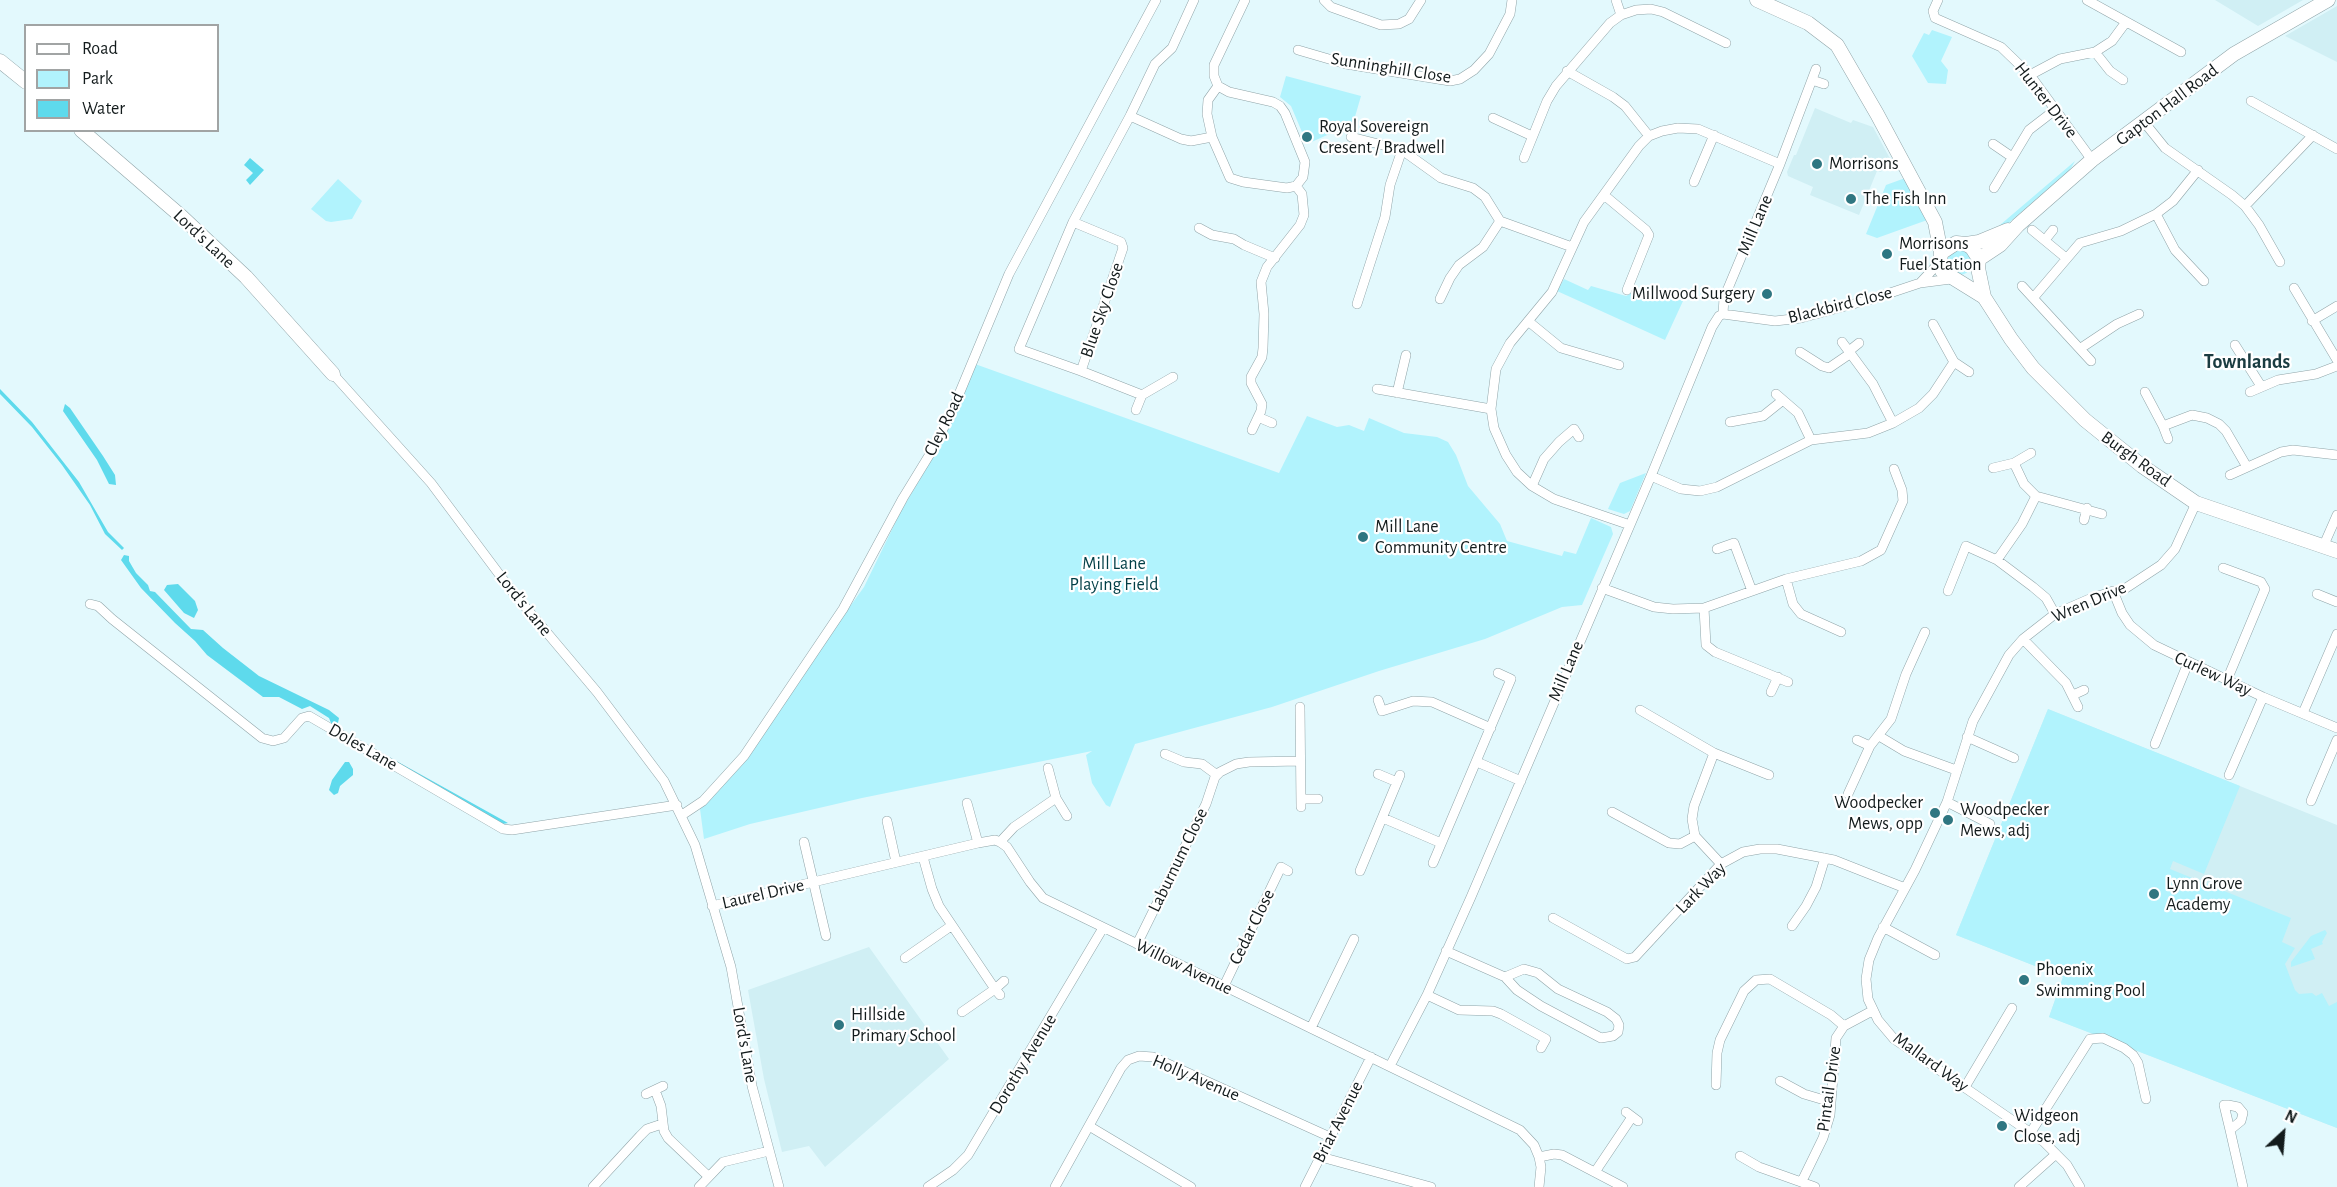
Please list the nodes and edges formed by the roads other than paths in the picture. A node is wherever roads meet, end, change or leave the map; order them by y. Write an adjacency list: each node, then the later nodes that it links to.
1 (1156, 0): 194 (street, Cley Road)
2 (1194, 0): 29 (street, Blue Sky Close)
3 (1245, 0): 26 (street)
4 (1324, 0): 5 (street)
5 (1420, 0)
6 (1512, 0): 15 (street, Sunninghill Close)
7 (1616, 0): 12 (street)
8 (1757, 0): 55 (street, Burgh Road)
9 (1938, 0): 21 (street, Hunter Drive)
10 (2087, 0): 13 (street)
11 (2328, 0): 31 (street, Gapton Hall Road)
12 (1621, 15): 14 (street); 20 (street)
13 (2126, 22): 16 (street); 17 (street)
14 (1726, 43)
15 (1298, 50)
16 (2096, 52): 21 (street); 24 (street)
17 (2181, 52)
18 (0, 61): 22 (street)
19 (1816, 69): 23 (street, Mill Lane)
20 (1567, 70): 35 (street); 36 (street)
21 (2030, 75): 28 (street, Hunter Drive)
22 (24, 80)
23 (1812, 80): 25 (street); 45 (street, Mill Lane)
24 (2123, 80)
25 (1824, 84)
26 (1218, 87): 37 (street); 48 (street)
27 (2251, 100): 34 (street)
28 (2055, 110): 42 (street); 44 (street, Hunter Drive)
29 (1130, 116): 37 (street); 54 (street, Blue Sky Close)
30 (1493, 118): 35 (street)
31 (2144, 122): 44 (street, Gapton Hall Road); 46 (street)
32 (83, 132): 98 (street, Lord's Lane)
33 (1714, 135): 36 (street); 45 (street); 47 (street)
34 (2313, 135): 40 (street); 51 (street)
35 (1532, 136): 43 (street)
36 (1648, 136): 50 (street)
37 (1212, 137): 48 (street)
38 (1351, 137): 41 (street)
39 (1993, 144): 42 (street)
40 (2337, 149)
41 (1402, 150): 53 (street); 77 (street)
42 (2012, 157): 49 (street)
43 (1524, 158)
44 (2092, 160): 56 (street, Gapton Hall Road)
45 (1780, 164): 79 (street, Mill Lane)
46 (2198, 170): 51 (street); 52 (street)
47 (1694, 182)
48 (1296, 186): 64 (street)
49 (1994, 188)
50 (1604, 195): 62 (street); 73 (street)
51 (2245, 206): 66 (street)
52 (2156, 214): 65 (street); 69 (street)
53 (1500, 221): 62 (street); 76 (street)
54 (1073, 222): 96 (street, Blue Sky Close); 96 (street, Blue Sky Close)
55 (1935, 222): 61 (street, Burgh Road); 63 (street, Burgh Road)
56 (2018, 225): 61 (street, Gapton Hall Road); 67 (street, Gapton Hall Road)
57 (1198, 228): 64 (street)
58 (2032, 230): 60 (street)
59 (2053, 230): 60 (street)
60 (2045, 240): 65 (street)
61 (1961, 243): 63 (street); 67 (street, Burgh Road)
62 (1572, 247): 81 (street)
63 (1940, 257): 68 (street, Burgh Road); 70 (street, Blackbird Close)
64 (1275, 258): 108 (street)
65 (2066, 258): 75 (street)
66 (2280, 262)
67 (1978, 264): 68 (street); 74 (street, Burgh Road)
68 (1956, 280): 70 (street, Blackbird Close); 74 (street, Burgh Road)
69 (2204, 281)
70 (1920, 283): 79 (street, Blackbird Close)
71 (2022, 286): 75 (street)
72 (2294, 288): 82 (street)
73 (1627, 290)
74 (1984, 297): 127 (street, Burgh Road)
75 (2034, 297): 87 (street)
76 (1440, 299)
77 (1357, 304)
78 (2337, 306): 82 (street)
79 (1723, 314): 124 (street, Mill Lane)
80 (2139, 314): 87 (street)
81 (1528, 321): 94 (street); 106 (street)
82 (2312, 321): 91 (street)
83 (1933, 324): 93 (street)
84 (1842, 342): 89 (street, Blackbird Close)
85 (1859, 343): 89 (street)
86 (2235, 345): 100 (street)
87 (2081, 348): 92 (street)
88 (1800, 352): 89 (street)
89 (1850, 352): 111 (street, Blackbird Close)
90 (1406, 355): 104 (street)
91 (2337, 360)
92 (2091, 361)
93 (1954, 362): 97 (street); 111 (street)
94 (1619, 365)
95 (2337, 366): 100 (street)
96 (1081, 371): 105 (street)
97 (1969, 372)
98 (333, 375): 192 (street, Lord's Lane)
99 (1173, 377): 105 (street)
100 (2260, 386): 103 (street)
101 (1377, 390): 104 (street)
102 (2145, 392): 112 (street)
103 (2250, 392)
104 (1397, 393): 106 (street)
105 (1142, 395): 107 (street)
106 (1491, 409): 125 (street)
107 (1136, 410)
108 (1258, 417): 110 (street); 114 (street)
109 (1730, 422): 116 (street)
110 (1272, 423)
111 (1893, 423): 116 (street)
112 (2163, 426): 115 (street); 120 (street)
113 (1574, 429): 125 (street)
114 (1252, 430)
115 (2168, 439)
116 (1811, 440): 124 (street)
117 (2031, 453): 119 (street)
118 (2337, 455): 120 (street)
119 (2014, 463): 121 (street); 126 (street)
120 (2247, 467): 123 (street)
121 (1993, 468)
122 (1894, 469): 138 (street)
123 (2230, 475)
124 (1651, 476): 132 (street, Mill Lane)
125 (1532, 486): 132 (street)
126 (2036, 496): 128 (street); 136 (street)
127 (2196, 503): 133 (street, Burgh Road); 142 (street, Wren Drive)
128 (2087, 508): 129 (street); 131 (street)
129 (2102, 514)
130 (2337, 515): 133 (street)
131 (2084, 520)
132 (1630, 525): 139 (street, Mill Lane)
133 (2323, 547): 135 (street, Burgh Road)
134 (1717, 549): 140 (street)
135 (2337, 551)
136 (1996, 560): 141 (street); 147 (street)
137 (2223, 568): 155 (street)
138 (1786, 579): 140 (street); 149 (street)
139 (1602, 588): 146 (street); 185 (street, Mill Lane)
140 (1752, 591): 146 (street)
141 (1948, 591)
142 (2113, 591): 147 (street, Wren Drive); 152 (street, Curlew Way)
143 (2318, 594): 144 (street)
144 (2337, 602)
145 (90, 604): 192 (street, Doles Lane)
146 (1704, 608): 154 (street)
147 (2055, 614): 151 (street, Wren Drive)
148 (1925, 632): 168 (street)
149 (1841, 633)
150 (2337, 634): 165 (street)
151 (2023, 639): 159 (street); 169 (street, Wren Drive)
152 (2188, 663): 155 (street, Curlew Way); 172 (street)
153 (1498, 673): 166 (street)
154 (1778, 677): 156 (street); 158 (street)
155 (2227, 680): 160 (street, Curlew Way)
156 (1788, 682)
157 (2084, 690): 159 (street)
158 (1772, 692)
159 (2073, 695): 163 (street)
160 (2263, 697): 165 (street, Curlew Way); 183 (street)
161 (1378, 700): 166 (street)
162 (1300, 707): 177 (street)
163 (2078, 707)
164 (1640, 710): 174 (street)
165 (2303, 713): 167 (street, Curlew Way)
166 (1491, 728): 178 (street)
167 (2337, 728)
168 (1879, 736): 173 (street); 180 (street)
169 (1967, 737): 176 (street); 180 (street, Wren Drive)
170 (1857, 740): 173 (street)
171 (2337, 740): 189 (street)
172 (2155, 744)
173 (1870, 746): 186 (street)
174 (1714, 753): 182 (street); 199 (street)
175 (1165, 754): 184 (street)
176 (2014, 758)
177 (1300, 761): 184 (street); 188 (street)
178 (1477, 762): 185 (street); 203 (street)
179 (1048, 768): 187 (street)
180 (1956, 770): 191 (street, Mallard Way)
181 (1378, 774): 196 (street)
182 (1769, 775)
183 (2229, 775)
184 (1217, 776): 221 (street, Laburnum Close)
185 (1521, 781): 222 (street, Mill Lane)
186 (1848, 794)
187 (1056, 798): 195 (street); 201 (street)
188 (1318, 799)
189 (2311, 801)
190 (968, 802): 202 (street)
191 (1947, 802): 198 (street); 212 (street, Mallard Way)
192 (677, 806): 194 (street, Lord's Lane)
193 (1612, 812): 199 (street)
194 (682, 815): 213 (street, Lord's Lane)
195 (1067, 816)
196 (1383, 818): 203 (street); 210 (street)
197 (887, 821): 206 (street)
198 (1990, 824)
199 (1695, 836): 208 (street)
200 (804, 842): 211 (street, Laurel Drive)
201 (1000, 842): 202 (street, Laurel Drive); 218 (street, Willow Avenue)
202 (978, 843): 204 (street, Laurel Drive)
203 (1441, 843): 207 (street)
204 (923, 857): 206 (street, Laurel Drive); 215 (street)
205 (1825, 858): 208 (street, Lark Way); 212 (street, Lark Way); 216 (street)
206 (896, 862): 211 (street, Laurel Drive)
207 (1433, 863)
208 (1720, 864): 214 (street, Lark Way)
209 (1281, 867): 227 (street, Cedar Close)
210 (1361, 869)
211 (813, 882): 213 (street, Laurel Drive); 219 (street, Laurel Drive)
212 (1905, 888): 217 (street, Mallard Way)
213 (712, 906): 250 (street, Lord's Lane)
214 (1553, 918)
215 (951, 926): 224 (street); 228 (street)
216 (1792, 926)
217 (1883, 927): 223 (street); 232 (street, Mallard Way)
218 (1103, 928): 221 (street, Willow Avenue); 257 (street, Dorothy Avenue)
219 (826, 936)
220 (1354, 939): 234 (street)
221 (1137, 944): 227 (street, Willow Avenue)
222 (1446, 951): 225 (street); 229 (street, Mill Lane)
223 (1935, 954)
224 (905, 958)
225 (1505, 977): 225 (street)
226 (1004, 981): 228 (street)
227 (1224, 986): 234 (street, Willow Avenue)
228 (997, 992): 231 (street)
229 (1427, 995): 235 (street); 237 (street, Mill Lane)
230 (2012, 1008): 240 (street)
231 (961, 1011)
232 (1872, 1011): 233 (street, Pintail Drive); 240 (street, Mallard Way)
233 (1844, 1026): 239 (street); 243 (street, Pintail Drive)
234 (1311, 1028): 236 (street, Willow Avenue)
235 (1541, 1048)
236 (1371, 1057): 237 (street, Willow Avenue); 249 (street, Briar Avenue)
237 (1390, 1066): 254 (street)
238 (1791, 1074): 243 (street)
239 (1716, 1085)
240 (1965, 1088): 248 (street, Mallard Way)
241 (655, 1090): 245 (street)
242 (2146, 1099): 248 (street)
243 (1831, 1102): 258 (street, Pintail Drive)
244 (1632, 1117): 255 (street)
245 (662, 1124): 256 (street); 259 (street)
246 (1089, 1126): 249 (street, Holly Avenue); 264 (street, Holly Avenue); 265 (street)
247 (2230, 1130): 273 (street)
248 (2031, 1132): 252 (street, Mallard Way)
249 (1330, 1137): 253 (street, Briar Avenue)
250 (769, 1151): 256 (street); 261 (street, Lord's Lane)
251 (1752, 1151): 258 (street)
252 (2056, 1154): 271 (street); 272 (street, Mallard Way)
253 (1321, 1157): 266 (street, Briar Avenue); 267 (street)
254 (1539, 1157): 255 (street); 268 (street)
255 (1595, 1172): 269 (street)
256 (708, 1176): 260 (street)
257 (943, 1178): 262 (street, Dorothy Avenue); 263 (street)
258 (1802, 1181): 270 (street)
259 (593, 1187)
260 (699, 1187)
261 (779, 1187)
262 (928, 1187)
263 (949, 1187)
264 (1055, 1187)
265 (1191, 1187)
266 (1305, 1187)
267 (1431, 1187)
268 (1539, 1187)
269 (1623, 1187)
270 (1815, 1187)
271 (2019, 1187)
272 (2079, 1187)
273 (2243, 1187)

